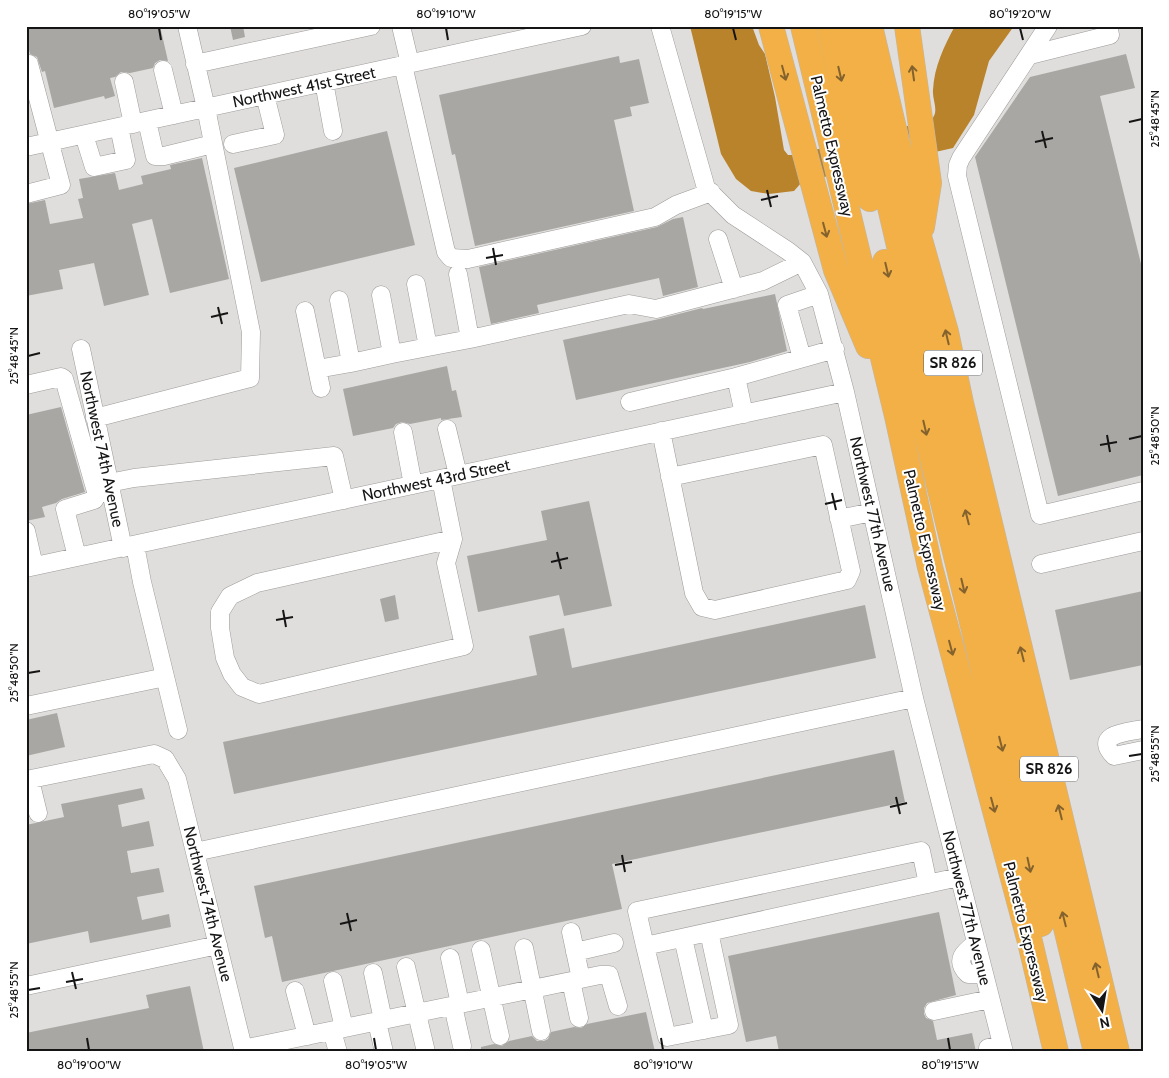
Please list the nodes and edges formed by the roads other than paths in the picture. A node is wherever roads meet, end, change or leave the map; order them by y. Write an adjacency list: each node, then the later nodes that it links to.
1 (186, 26): 16 (street)
2 (371, 26): 16 (street)
3 (401, 26): 17 (street)
4 (582, 26): 17 (street, Northwest 41st Street)
5 (660, 26): 33 (street, Northwest 77th Avenue)
6 (771, 26): 59 (highway, one-way to 59)
7 (803, 26): 59 (highway, Palmetto Expressway)
8 (829, 26): 25 (highway, one-way to 25)
9 (848, 26): 25 (highway)
10 (870, 26): 25 (highway, SR 826)
11 (907, 26): 36 (highway, one-way to 11)
12 (1048, 26): 14 (street)
13 (1108, 26): 14 (street)
14 (1030, 55): 68 (street)
15 (29, 64): 28 (street)
16 (195, 64): 22 (street)
17 (406, 65): 20 (street, Northwest 41st Street); 33 (street)
18 (164, 70): 23 (street)
19 (124, 82): 24 (street)
20 (324, 82): 21 (street, Northwest 41st Street); 26 (street)
21 (265, 95): 22 (street, Northwest 41st Street); 30 (street)
22 (206, 108): 23 (street, Northwest 41st Street); 29 (street)
23 (174, 115): 24 (street, Northwest 41st Street)
24 (133, 124): 27 (street, Northwest 41st Street); 27 (street); 29 (street)
25 (873, 129): 32 (highway, SR 826); 32 (highway)
26 (333, 132)
27 (84, 135): 28 (street, Northwest 41st Street)
28 (50, 142): 31 (street, Northwest 41st Street); 34 (street)
29 (213, 144): 60 (street)
30 (233, 144)
31 (26, 147)
32 (888, 161): 36 (highway, SR 826); 127 (highway, one-way to 127); 128 (highway, one-way to 32)
33 (711, 192): 37 (street, Northwest 77th Avenue)
34 (26, 194)
35 (718, 239): 40 (street)
36 (920, 240): 129 (highway, SR 826, one-way to 36)
37 (802, 262): 40 (street); 41 (street, Northwest 77th Avenue)
38 (458, 274): 45 (street)
39 (416, 284): 46 (street)
40 (734, 289): 45 (street)
41 (819, 294): 48 (street, Northwest 77th Avenue); 50 (street)
42 (381, 295): 49 (street)
43 (339, 300): 51 (street)
44 (305, 311): 52 (street)
45 (470, 339): 46 (street)
46 (428, 347): 49 (street)
47 (81, 349): 60 (street, Northwest 74th Avenue)
48 (835, 349): 50 (street); 56 (street, Northwest 77th Avenue)
49 (392, 354): 51 (street)
50 (802, 358): 53 (street)
51 (351, 363): 52 (street)
52 (317, 370): 55 (street)
53 (736, 377): 57 (street); 58 (street)
54 (26, 385): 76 (street)
55 (321, 388)
56 (845, 392): 58 (street, Northwest 43rd Street); 70 (street, Northwest 77th Avenue)
57 (630, 402)
58 (744, 414): 63 (street, Northwest 43rd Street)
59 (897, 416): 126 (highway, Palmetto Expressway, one-way to 126)
60 (95, 418): 66 (street, Northwest 74th Avenue)
61 (447, 428): 64 (street)
62 (403, 432): 67 (street)
63 (661, 432): 64 (street, Northwest 43rd Street); 65 (street)
64 (449, 477): 67 (street, Northwest 43rd Street); 73 (street)
65 (670, 478): 71 (street); 71 (street)
66 (109, 483): 69 (street); 75 (street, Northwest 74th Avenue)
67 (413, 485): 69 (street, Northwest 43rd Street)
68 (1143, 491)
69 (344, 500): 75 (street, Northwest 43rd Street)
70 (872, 512): 71 (street); 80 (street, Northwest 77th Avenue)
71 (839, 519)
72 (26, 531): 78 (street)
73 (453, 539): 73 (street)
74 (1143, 542): 77 (street)
75 (129, 546): 76 (street, Northwest 43rd Street); 83 (street, Northwest 74th Avenue)
76 (77, 557): 78 (street, Northwest 43rd Street)
77 (1040, 564)
78 (30, 567)
79 (156, 678): 81 (street)
80 (914, 698): 87 (street); 88 (street, Northwest 77th Avenue)
81 (26, 706)
82 (1143, 729): 84 (street)
83 (178, 730)
84 (1143, 750)
85 (28, 780): 86 (street); 87 (street, Northwest 74th Avenue)
86 (38, 813)
87 (195, 852): 94 (street, Northwest 74th Avenue)
88 (959, 877): 89 (street); 108 (street, Northwest 77th Avenue)
89 (928, 884): 91 (street); 95 (street)
90 (571, 932): 98 (street)
91 (709, 932): 92 (street); 117 (street)
92 (683, 938): 95 (street); 117 (street)
93 (614, 943): 98 (street)
94 (218, 945): 104 (street); 121 (street, Northwest 74th Avenue)
95 (645, 946): 117 (street)
96 (524, 948): 105 (street)
97 (481, 950): 107 (street)
98 (575, 952): 102 (street)
99 (450, 958): 109 (street)
100 (406, 966): 112 (street)
101 (373, 974): 114 (street)
102 (576, 980): 105 (street); 110 (street); 113 (street)
103 (333, 981): 115 (street)
104 (26, 986)
105 (532, 989): 107 (street); 116 (street)
106 (295, 991): 118 (street)
107 (492, 998): 109 (street); 119 (street)
108 (990, 1000): 111 (street); 122 (street, Northwest 77th Avenue)
109 (457, 1005): 112 (street); 120 (street)
110 (618, 1006)
111 (934, 1011)
112 (417, 1013): 114 (street); 125 (street)
113 (579, 1018)
114 (380, 1021): 115 (street); 124 (street)
115 (338, 1029): 118 (street); 123 (street)
116 (541, 1030)
117 (704, 1030)
118 (307, 1036): 121 (street)
119 (500, 1036)
120 (462, 1046)
121 (244, 1050)
122 (998, 1050)
123 (338, 1052)
124 (384, 1052)
125 (426, 1052)
126 (1056, 1052)
127 (1072, 1052)
128 (1096, 1052)
129 (1117, 1052)

